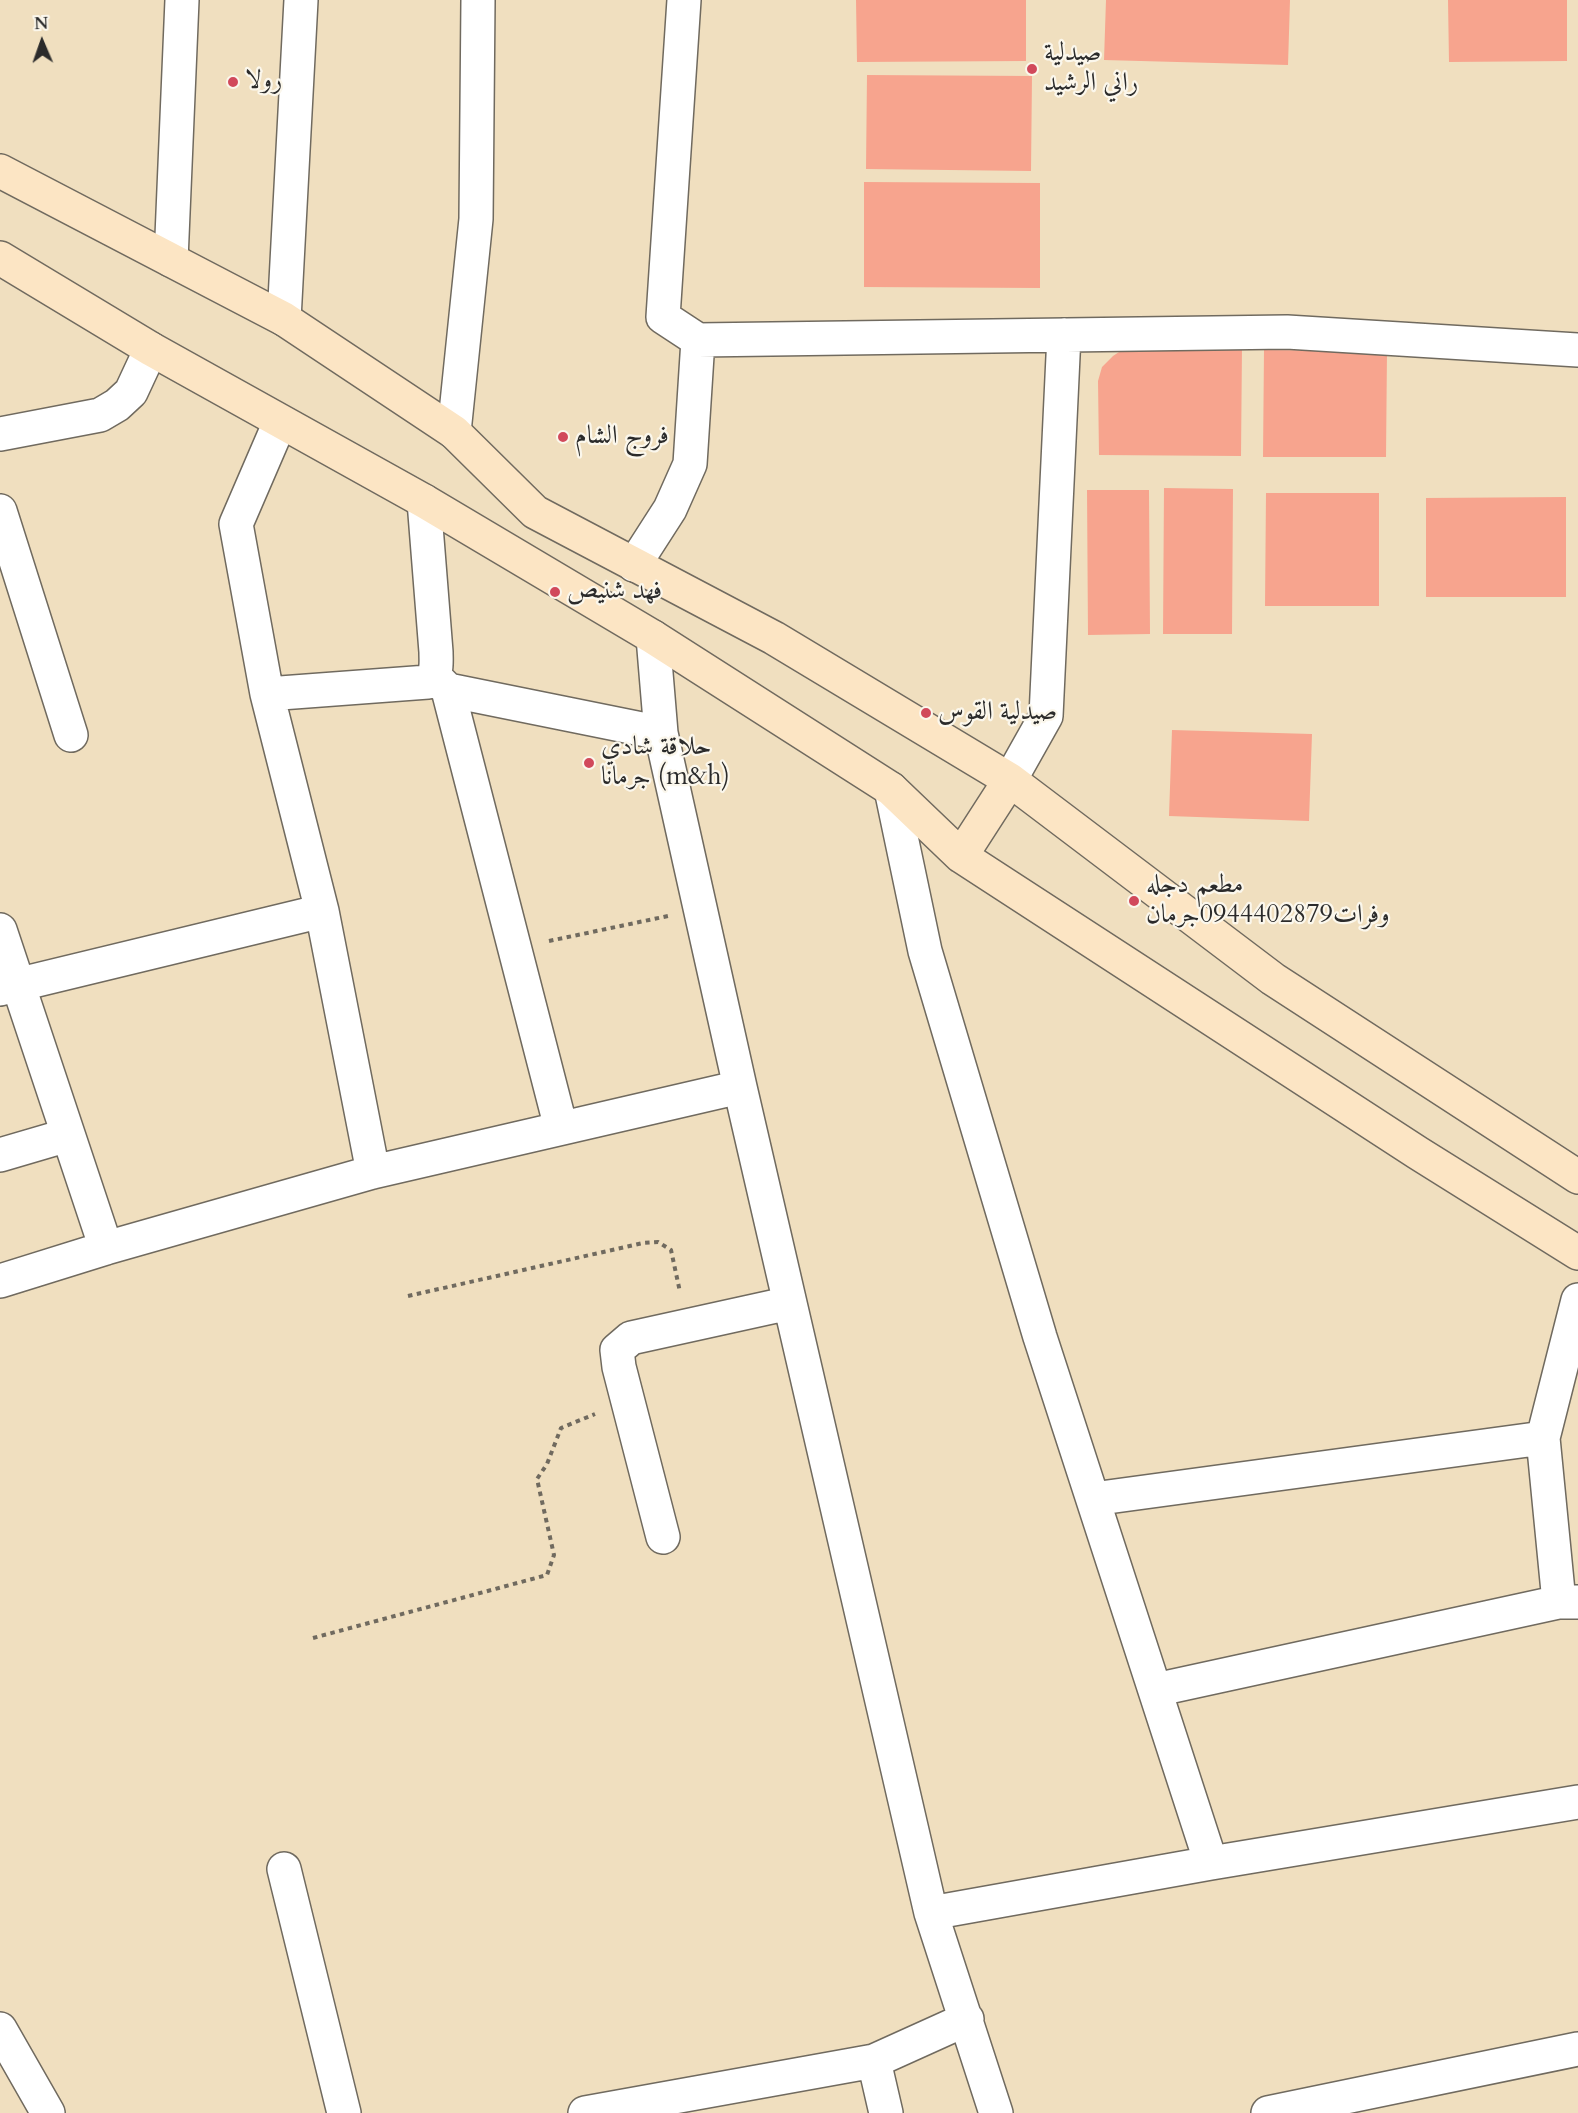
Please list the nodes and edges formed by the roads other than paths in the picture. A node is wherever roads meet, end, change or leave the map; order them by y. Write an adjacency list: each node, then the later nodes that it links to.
1 (182, 0): 7 (street)
2 (301, 0): 8 (street)
3 (478, 0): 14 (street)
4 (684, 0): 10 (street)
5 (0, 171): 7 (main road)
6 (0, 258): 11 (main road)
7 (171, 260): 8 (main road)
8 (284, 319): 14 (main road)
9 (1064, 334): 10 (street); 12 (street); 24 (street)
10 (698, 340): 18 (street)
11 (151, 348): 13 (main road); 15 (street)
12 (1578, 350)
13 (280, 422): 16 (main road); 21 (street)
14 (454, 432): 18 (main road)
15 (0, 434)
16 (424, 501): 19 (main road); 20 (street)
17 (0, 511): 23 (street)
18 (634, 565): 24 (main road)
19 (653, 637): 22 (street); 25 (main road)
20 (441, 683): 21 (street); 22 (street); 31 (street)
21 (267, 694): 27 (street)
22 (661, 733): 30 (street)
23 (71, 735)
24 (1010, 780): 26 (main road); 35 (main road)
25 (891, 789): 26 (main road); 42 (street)
26 (961, 856): 37 (main road)
27 (322, 910): 29 (street); 34 (street)
28 (0, 930): 29 (street)
29 (9, 987): 32 (street)
30 (740, 1086): 31 (street); 40 (street)
31 (561, 1128): 34 (street)
32 (68, 1135): 33 (street); 36 (street)
33 (0, 1155)
34 (373, 1172): 36 (street)
35 (1578, 1177)
36 (106, 1248): 38 (street)
37 (1578, 1253)
38 (0, 1281)
39 (1578, 1300): 41 (street)
40 (790, 1303): 43 (street); 49 (street)
41 (1543, 1438): 42 (street); 44 (street)
42 (1093, 1499): 45 (street)
43 (663, 1537)
44 (1569, 1602): 45 (street)
45 (1155, 1690): 47 (street)
46 (1578, 1802): 47 (street)
47 (1211, 1863): 49 (street)
48 (284, 1869): 56 (street)
49 (931, 1913): 50 (street)
50 (967, 2019): 53 (street); 59 (street)
51 (0, 2029): 55 (street)
52 (1578, 2049): 60 (street)
53 (874, 2061): 54 (street); 58 (street)
54 (659, 2107): 57 (street)
55 (48, 2113)
56 (344, 2113)
57 (585, 2113)
58 (886, 2113)
59 (996, 2113)
60 (1268, 2113)

